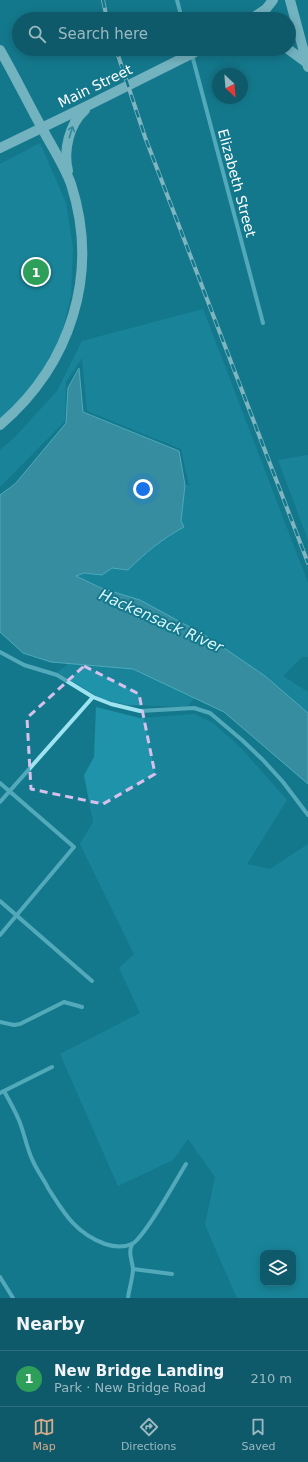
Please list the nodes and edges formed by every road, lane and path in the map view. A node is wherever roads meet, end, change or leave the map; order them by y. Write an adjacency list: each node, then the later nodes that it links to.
1 (177, 0): 4 (street)
2 (272, 0): 5 (main road)
3 (290, 0): 6 (main road)
4 (180, 12)
5 (262, 12)
6 (293, 12)
7 (296, 22): 12 (main road)
8 (0, 50): 14 (main road)
9 (296, 55): 12 (main road)
10 (182, 56): 13 (main road, Main Street)
11 (192, 56): 17 (street, Elizabeth Street)
12 (308, 65)
13 (91, 104): 14 (main road, Main Street); 16 (main road, one-way to 13)
14 (42, 128): 15 (main road, Main Street); 16 (main road)
15 (0, 148)
16 (70, 183): 18 (main road)
17 (263, 323)
18 (0, 425)
19 (0, 652): 20 (street)
20 (93, 697): 22 (street); 24 (street)
21 (0, 783): 22 (street)
22 (10, 791): 23 (street); 26 (street)
23 (0, 802)
24 (308, 815)
25 (0, 901): 26 (street)
26 (16, 915): 27 (street); 28 (street)
27 (0, 936)
28 (92, 981)
29 (82, 1006): 30 (street)
30 (0, 1022)
31 (52, 1067): 32 (street)
32 (2, 1092): 34 (street)
33 (186, 1164): 34 (street)
34 (132, 1244): 35 (street)
35 (133, 1269): 36 (street); 39 (street)
36 (172, 1274)
37 (0, 1277): 38 (street)
38 (13, 1298)
39 (128, 1298)

